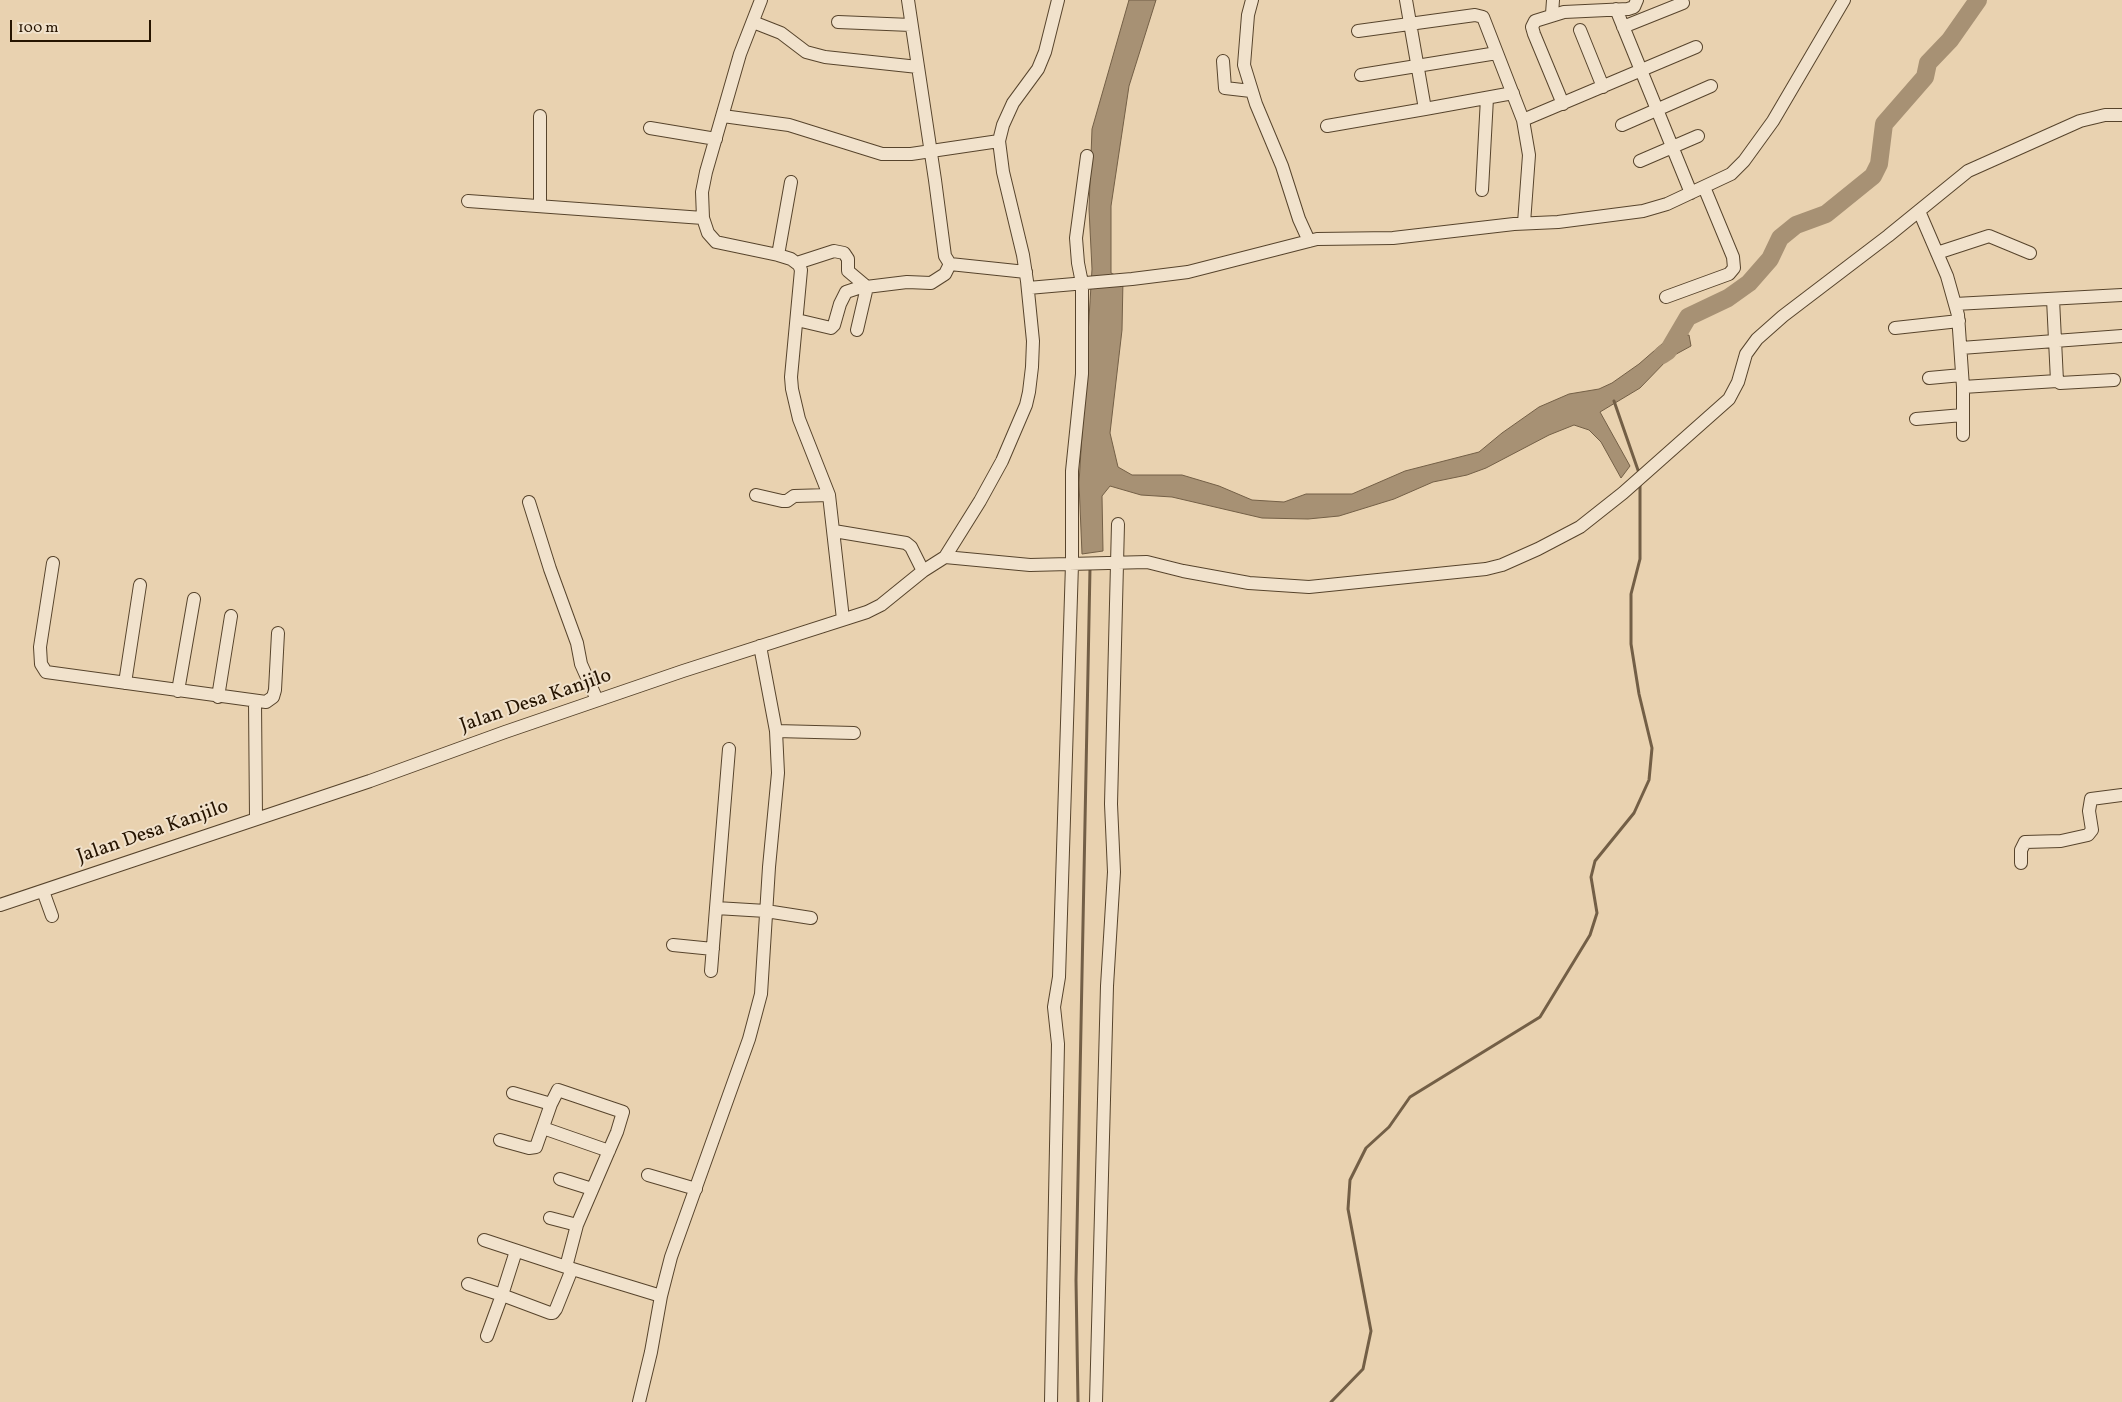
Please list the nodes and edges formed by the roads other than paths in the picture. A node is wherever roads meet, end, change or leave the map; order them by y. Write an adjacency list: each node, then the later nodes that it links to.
1 (761, 0): 12 (street)
2 (908, 0): 15 (street)
3 (1058, 0): 43 (street)
4 (1252, 0): 28 (street)
5 (1406, 0): 14 (street)
6 (1553, 0): 11 (street)
7 (1844, 0): 49 (street)
8 (1635, 3): 10 (street)
9 (1684, 3): 16 (street)
10 (1616, 9): 11 (street); 16 (street)
11 (1552, 14): 31 (street)
12 (753, 22): 23 (street); 36 (street)
13 (838, 22): 15 (street)
14 (1410, 22): 18 (street); 20 (street); 22 (street)
15 (911, 24): 23 (street)
16 (1623, 27): 24 (street)
17 (1580, 30): 27 (street)
18 (1358, 31)
19 (1696, 48): 24 (street)
20 (1496, 53): 22 (street); 29 (street)
21 (1223, 61): 28 (street)
22 (1418, 66): 25 (street); 32 (street)
23 (918, 67): 45 (street)
24 (1641, 71): 27 (street); 33 (street)
25 (1361, 75)
26 (1711, 86): 33 (street)
27 (1603, 87): 31 (street)
28 (1251, 91): 57 (street)
29 (1513, 93): 30 (street); 37 (street)
30 (1487, 98): 32 (street); 50 (street)
31 (1563, 104): 37 (street)
32 (1425, 109): 39 (street)
33 (1657, 110): 38 (street); 44 (street)
34 (2122, 115): 54 (street)
35 (540, 116): 53 (street)
36 (723, 116): 42 (street); 45 (street)
37 (1523, 120): 56 (street)
38 (1622, 125)
39 (1327, 126)
40 (650, 128): 42 (street)
41 (1698, 136): 44 (street)
42 (716, 139): 55 (street)
43 (999, 140): 45 (street); 63 (street)
44 (1673, 147): 47 (street); 51 (street)
45 (931, 152): 62 (street)
46 (1087, 156): 64 (street)
47 (1640, 161)
48 (791, 182): 60 (street)
49 (1704, 187): 51 (street); 68 (street)
50 (1482, 190)
51 (1691, 193): 56 (street)
52 (468, 201): 53 (street)
53 (540, 206): 55 (street)
54 (1919, 211): 58 (street); 91 (street)
55 (703, 218): 60 (street)
56 (1524, 223): 57 (street)
57 (1309, 241): 64 (street)
58 (1937, 253): 59 (street); 70 (street)
59 (2030, 254)
60 (778, 255): 61 (street)
61 (797, 263): 65 (street); 71 (street)
62 (950, 264): 63 (street); 65 (street)
63 (1026, 272): 66 (street)
64 (1085, 283): 66 (street); 93 (street)
65 (867, 287): 71 (street); 74 (street)
66 (1028, 288): 90 (street)
67 (2122, 295): 69 (street)
68 (1666, 296)
69 (2053, 299): 70 (street); 76 (street)
70 (1956, 304): 72 (street)
71 (798, 320): 86 (street)
72 (1958, 321): 73 (street); 77 (street)
73 (1895, 328)
74 (857, 330)
75 (2122, 336): 76 (street)
76 (2054, 341): 77 (street); 81 (street)
77 (1961, 348): 80 (street)
78 (1929, 378): 80 (street)
79 (2114, 380): 81 (street)
80 (1962, 381): 81 (street); 82 (street)
81 (2057, 381)
82 (1963, 416): 83 (street); 84 (street)
83 (1916, 419)
84 (1963, 435)
85 (756, 495): 86 (street)
86 (829, 495): 89 (street)
87 (528, 502): 104 (street)
88 (1118, 524): 91 (street)
89 (834, 531): 94 (street); 98 (street)
90 (945, 557): 93 (street); 94 (street, Jalan Desa Kanjilo)
91 (1115, 562): 93 (street); 141 (street)
92 (53, 563): 101 (street)
93 (1075, 564): 140 (street)
94 (923, 570): 98 (street, Jalan Desa Kanjilo)
95 (140, 584): 101 (street)
96 (194, 599): 102 (street)
97 (231, 616): 103 (street)
98 (843, 619): 100 (street, Jalan Desa Kanjilo)
99 (278, 632): 105 (street)
100 (760, 646): 104 (street, Jalan Desa Kanjilo); 106 (street)
101 (126, 683): 102 (street)
102 (178, 691): 103 (street)
103 (218, 696): 105 (street)
104 (597, 700): 110 (street, Jalan Desa Kanjilo)
105 (255, 702): 110 (street)
106 (776, 731): 107 (street); 115 (street)
107 (854, 733)
108 (729, 750): 114 (street)
109 (2122, 795): 111 (street)
110 (256, 818): 112 (street, Jalan Desa Kanjilo)
111 (2021, 863)
112 (43, 891): 113 (street, Jalan Desa Kanjilo); 116 (street)
113 (0, 905)
114 (716, 908): 115 (street); 119 (street)
115 (766, 911): 117 (street); 129 (street)
116 (52, 916)
117 (811, 918)
118 (673, 945): 119 (street)
119 (713, 949): 120 (street)
120 (711, 971)
121 (513, 1093): 122 (street)
122 (551, 1104): 123 (street); 125 (street)
123 (543, 1128): 124 (street); 125 (street)
124 (500, 1140)
125 (609, 1151): 128 (street)
126 (648, 1175): 129 (street)
127 (560, 1179): 128 (street)
128 (592, 1189): 131 (street)
129 (696, 1189): 137 (street)
130 (550, 1218): 131 (street)
131 (577, 1225): 134 (street)
132 (484, 1240): 133 (street)
133 (516, 1251): 134 (street); 136 (street)
134 (569, 1268): 136 (street); 137 (street)
135 (468, 1284): 136 (street)
136 (502, 1295): 138 (street)
137 (661, 1296): 139 (street)
138 (487, 1336)
139 (639, 1402)
140 (1051, 1402)
141 (1096, 1402)

